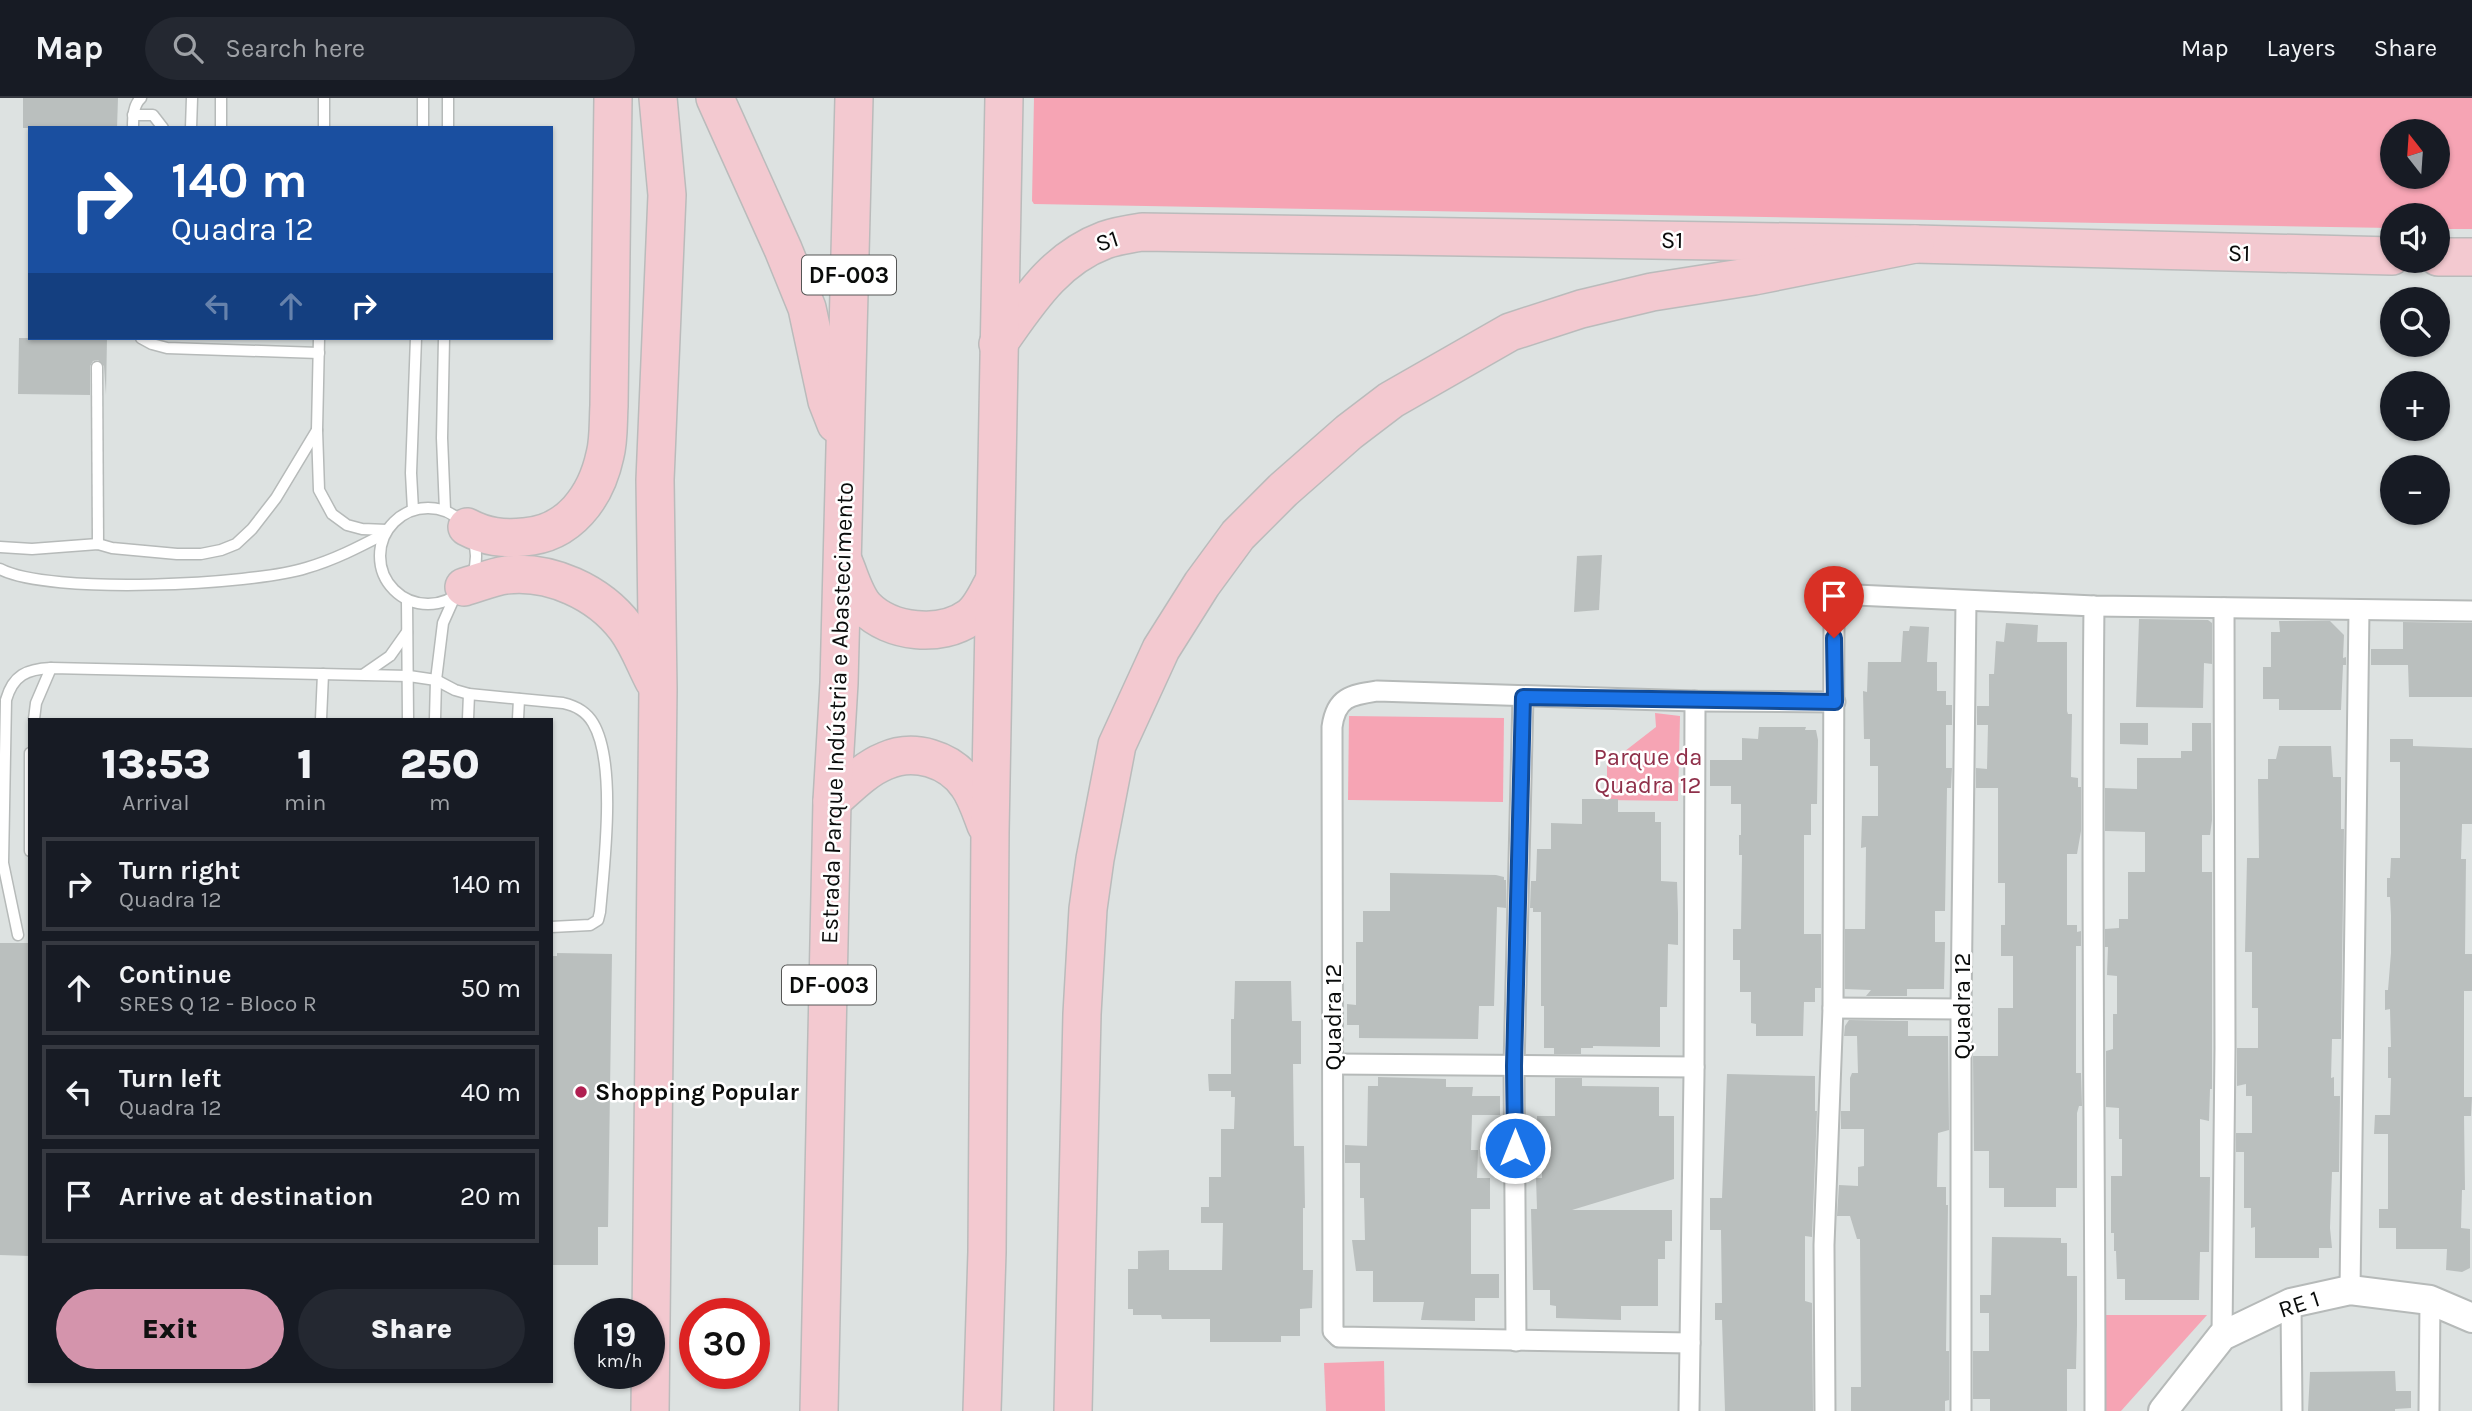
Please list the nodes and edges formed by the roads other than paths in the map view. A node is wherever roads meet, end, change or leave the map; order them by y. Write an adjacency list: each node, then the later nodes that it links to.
1 (141, 98): 12 (lane)
2 (192, 98): 15 (lane)
3 (221, 98): 16 (lane)
4 (324, 98): 17 (lane)
5 (423, 98): 18 (lane)
6 (448, 98): 19 (lane)
7 (613, 98): 34 (highway)
8 (658, 98): 54 (highway)
9 (715, 98): 32 (highway)
10 (854, 98): 32 (highway, Estrada Parque Indústria e Abastecimento / DF-003)
11 (1004, 98): 28 (highway)
12 (133, 115): 13 (lane); 14 (lane)
13 (133, 126)
14 (161, 126)
15 (191, 126)
16 (221, 126)
17 (324, 126)
18 (423, 126)
19 (448, 126)
20 (1915, 244): 21 (highway, S1); 28 (highway, S1); 87 (highway)
21 (2380, 256)
22 (2450, 257): 23 (highway)
23 (2472, 257)
24 (145, 340): 29 (lane)
25 (319, 340): 29 (lane)
26 (416, 340): 33 (lane)
27 (444, 340): 34 (lane)
28 (998, 344): 40 (highway)
29 (318, 354): 31 (lane)
30 (97, 368): 36 (lane)
31 (317, 430): 35 (lane); 36 (lane)
32 (846, 452): 38 (highway, Estrada Parque Indústria e Abastecimento / DF-003)
33 (413, 510): 34 (lane); 35 (lane)
34 (456, 519): 41 (lane)
35 (386, 532): 39 (lane); 42 (lane)
36 (98, 544): 37 (lane)
37 (0, 547)
38 (842, 559): 40 (highway); 66 (highway, Estrada Parque Indústria e Abastecimento / DF-003)
39 (0, 569)
40 (994, 581): 67 (highway)
41 (459, 592): 42 (lane); 53 (lane); 54 (highway)
42 (407, 600): 48 (lane)
43 (1966, 601): 44 (street); 59 (street); 71 (street, Quadra 12)
44 (2094, 606): 45 (street); 91 (street)
45 (2224, 608): 46 (street); 80 (street)
46 (2359, 610): 47 (street); 76 (street)
47 (2472, 611)
48 (408, 631): 51 (lane); 52 (lane)
49 (51, 668): 50 (lane); 60 (lane); 69 (lane)
50 (323, 674): 51 (lane); 61 (lane)
51 (362, 676): 52 (lane)
52 (409, 676): 53 (lane); 62 (lane)
53 (436, 680): 55 (lane); 63 (lane)
54 (658, 689): 83 (highway)
55 (469, 694): 57 (lane); 64 (lane)
56 (1523, 697): 58 (street, Quadra 12); 72 (street, Quadra 12); 73 (street)
57 (519, 699): 65 (lane); 68 (lane)
58 (1695, 701): 59 (street, Quadra 12); 74 (street)
59 (1835, 702): 70 (street)
60 (34, 718)
61 (321, 718)
62 (408, 718)
63 (435, 718)
64 (468, 718)
65 (518, 718)
66 (832, 801): 67 (highway); 84 (highway, Estrada Parque Indústria e Abastecimento / DF-003)
67 (990, 832): 75 (highway)
68 (553, 927)
69 (18, 935)
70 (1833, 1008): 71 (street); 89 (street)
71 (1961, 1009): 90 (street, Quadra 12)
72 (1333, 1064): 73 (street); 81 (street, Quadra 12)
73 (1514, 1066): 74 (street); 81 (street)
74 (1694, 1067): 82 (street)
75 (987, 1252): 85 (highway); 86 (highway)
76 (2350, 1290): 77 (street, RE 1); 78 (street, RE 1)
77 (2430, 1300): 79 (street, RE 1); 94 (street)
78 (2291, 1303): 80 (street, RE 1); 93 (street)
79 (2472, 1318)
80 (2222, 1336): 92 (street, RE 1)
81 (1516, 1341): 82 (street, Quadra 12)
82 (1690, 1343): 88 (street)
83 (650, 1411)
84 (819, 1411)
85 (982, 1411)
86 (1004, 1411)
87 (1073, 1411)
88 (1689, 1411)
89 (1825, 1411)
90 (1961, 1411)
91 (2095, 1411)
92 (2163, 1411)
93 (2292, 1411)
94 (2429, 1411)

